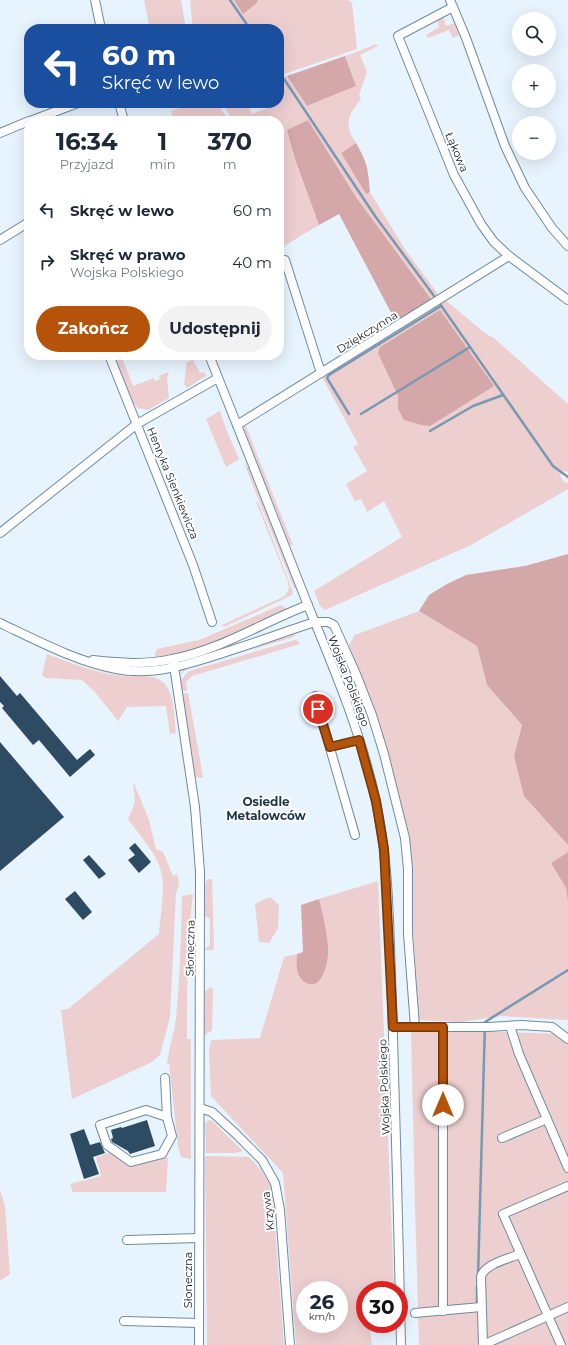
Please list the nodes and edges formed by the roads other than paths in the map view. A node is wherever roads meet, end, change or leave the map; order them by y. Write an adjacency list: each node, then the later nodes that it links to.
1 (95, 0): 3 (street)
2 (452, 3): 10 (street); 11 (street, Łąkowa)
3 (100, 24)
4 (65, 108): 5 (street)
5 (43, 116)
6 (24, 123): 7 (street)
7 (0, 133)
8 (24, 225): 9 (street)
9 (0, 240)
10 (568, 246)
11 (509, 256): 13 (street, Łąkowa); 16 (street, Dziękczynna)
12 (284, 267): 16 (street)
13 (568, 300)
14 (111, 360): 18 (street, Henryka Sienkiewicza)
15 (211, 360): 17 (street, Wojska Polskiego)
16 (321, 373): 19 (street, Dziękczynna)
17 (218, 378): 18 (street); 19 (street, Wojska Polskiego)
18 (137, 424): 20 (street); 22 (street, Henryka Sienkiewicza)
19 (237, 425): 21 (street, Wojska Polskiego)
20 (0, 533)
21 (308, 605): 23 (street, Wojska Polskiego); 25 (street)
22 (212, 622)
23 (315, 622): 25 (street); 27 (street, Wojska Polskiego); 32 (street)
24 (0, 623): 25 (street)
25 (173, 663): 36 (street, Słoneczna)
26 (314, 696): 28 (street)
27 (359, 740): 28 (street); 31 (street, Wojska Polskiego)
28 (330, 747): 29 (street)
29 (355, 835)
30 (510, 1026): 33 (street); 34 (street); 38 (street)
31 (393, 1027): 32 (street); 54 (street, Wojska Polskiego)
32 (415, 1027): 33 (street)
33 (443, 1027): 47 (street)
34 (568, 1039)
35 (165, 1078): 37 (street)
36 (200, 1108): 42 (street, Słoneczna); 53 (street, Krzywa)
37 (167, 1117): 37 (street)
38 (547, 1119): 39 (street); 40 (street)
39 (502, 1138)
40 (568, 1168)
41 (568, 1186): 44 (street)
42 (199, 1238): 43 (street, Słoneczna); 51 (street, Słoneczna)
43 (127, 1240)
44 (520, 1254): 45 (street); 49 (street)
45 (481, 1307): 47 (street); 55 (street)
46 (568, 1307): 49 (street)
47 (443, 1310): 48 (street)
48 (414, 1314)
49 (548, 1316): 55 (street); 56 (street)
50 (124, 1321): 51 (street, Słoneczna)
51 (199, 1323): 52 (street, Słoneczna)
52 (199, 1345)
53 (290, 1345)
54 (401, 1345)
55 (483, 1345)
56 (562, 1345)

